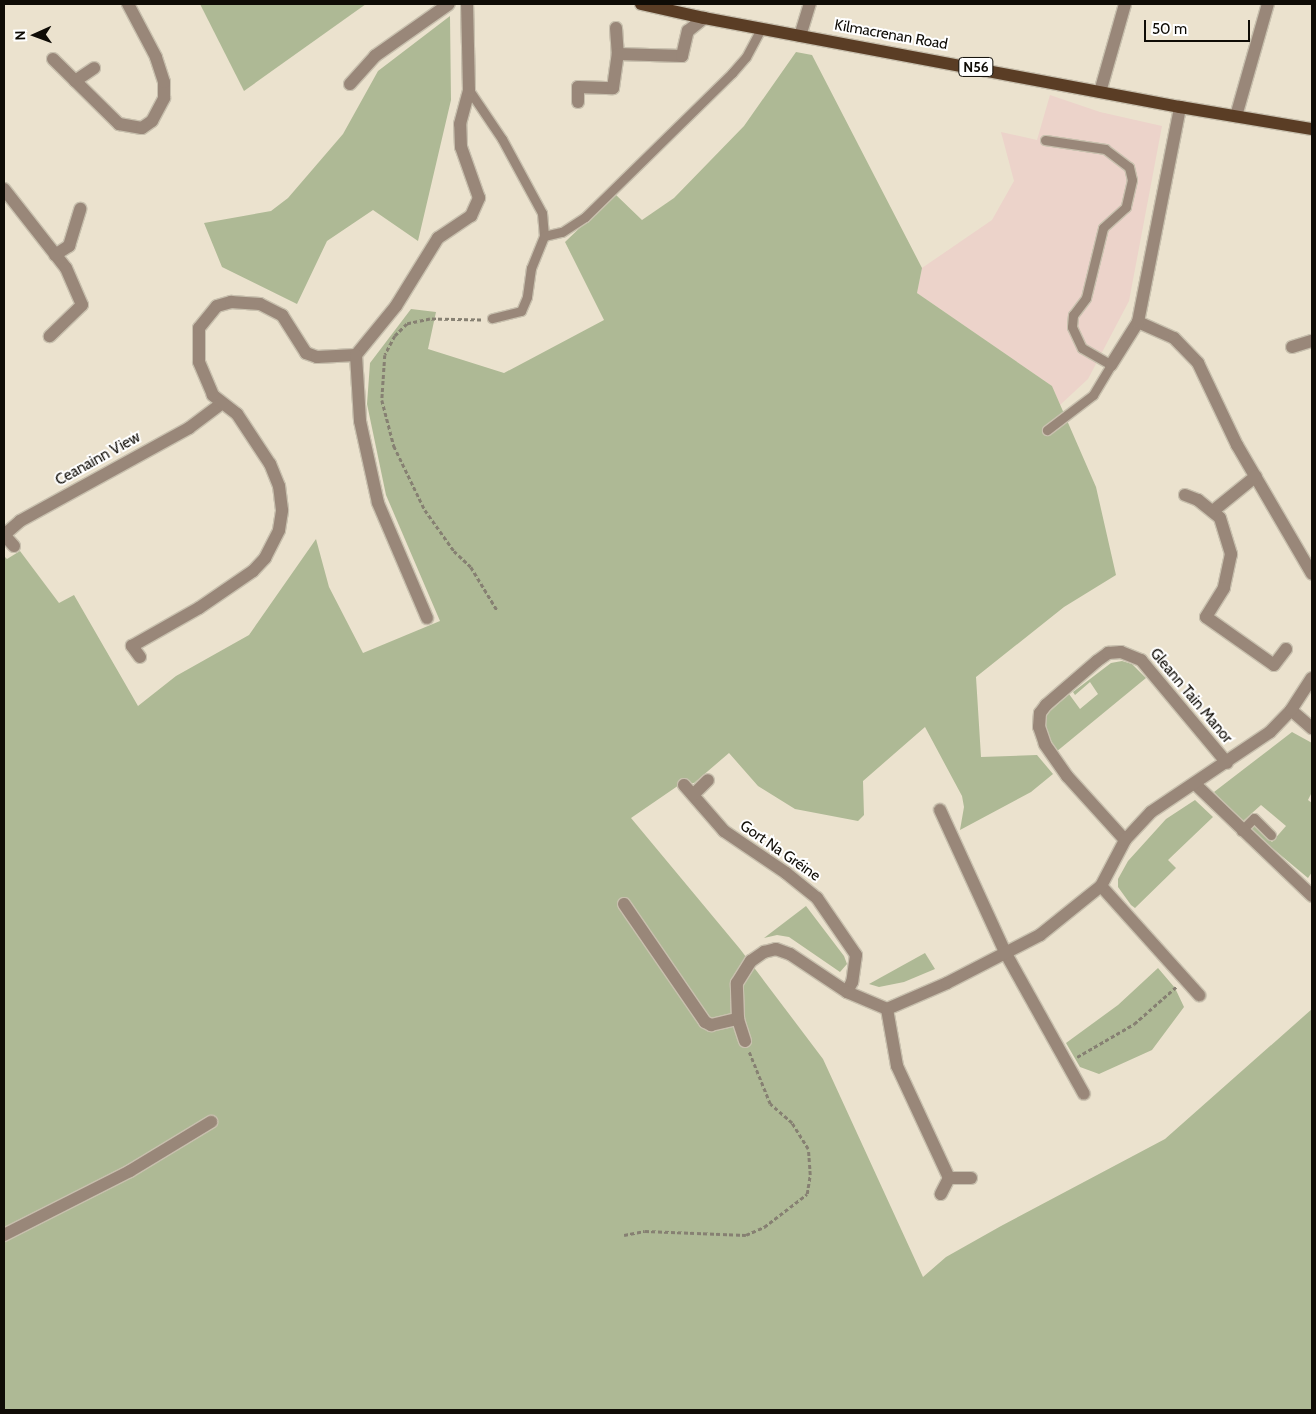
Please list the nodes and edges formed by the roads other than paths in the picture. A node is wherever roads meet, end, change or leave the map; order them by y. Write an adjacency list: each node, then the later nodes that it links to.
1 (128, 4): 15 (street)
2 (449, 4): 16 (street)
3 (467, 4): 17 (street)
4 (641, 4): 8 (main road, Kilmacrenan Road / N56)
5 (810, 4): 11 (street)
6 (1125, 4): 18 (street)
7 (1268, 4): 21 (street)
8 (704, 18): 10 (main road, Kilmacrenan Road / N56); 12 (street)
9 (616, 28): 12 (street)
10 (761, 29): 11 (main road, Kilmacrenan Road / N56); 26 (lane)
11 (800, 36): 18 (main road, Kilmacrenan Road / N56)
12 (618, 54): 19 (street)
13 (53, 58): 15 (street)
14 (94, 68): 15 (street)
15 (75, 81)
16 (350, 84)
17 (469, 90): 26 (lane); 33 (street)
18 (1100, 92): 20 (main road, Kilmacrenan Road / N56)
19 (578, 102)
20 (1180, 107): 21 (main road, Kilmacrenan Road / N56); 29 (street)
21 (1236, 116): 22 (main road, Kilmacrenan Road / N56)
22 (1312, 128)
23 (1045, 140): 34 (lane)
24 (4, 189): 27 (street)
25 (80, 209): 27 (street)
26 (544, 236): 28 (lane)
27 (55, 255): 30 (street)
28 (492, 318)
29 (1138, 322): 34 (street); 37 (street)
30 (50, 336)
31 (1312, 341): 32 (street)
32 (1292, 347)
33 (356, 355): 35 (street); 42 (street)
34 (1112, 365): 36 (lane)
35 (221, 404): 40 (street, Ceanainn View); 44 (street)
36 (1047, 430)
37 (1256, 476): 39 (street); 41 (street)
38 (1185, 495): 39 (street)
39 (1213, 511): 43 (street)
40 (14, 546)
41 (1312, 574)
42 (427, 618)
43 (1286, 649)
44 (140, 656)
45 (1312, 678): 46 (street, Gleann Tain Manor)
46 (1291, 710): 47 (street); 48 (street, Gleann Tain Manor)
47 (1312, 728)
48 (1226, 764): 50 (street, Gleann Tain Manor); 56 (street, Gleann Tain Manor)
49 (708, 780): 52 (street)
50 (1195, 784): 54 (street); 56 (street, Gleann Tain Manor)
51 (684, 785): 52 (street, Gort Na Gréine)
52 (693, 795): 61 (street, Gort Na Gréine)
53 (940, 810): 60 (street)
54 (1241, 831): 55 (lane); 58 (street)
55 (1271, 835)
56 (1126, 840): 57 (street, Gleann Tain Manor)
57 (1101, 886): 60 (street, Gleann Tain Manor); 62 (street)
58 (1312, 896)
59 (624, 904): 64 (street)
60 (1005, 952): 63 (street); 66 (street)
61 (847, 992): 63 (street); 64 (street)
62 (1199, 994)
63 (887, 1009): 68 (street)
64 (738, 1019): 65 (street)
65 (745, 1041)
66 (1084, 1094)
67 (211, 1122): 71 (street)
68 (949, 1178): 69 (street); 70 (street)
69 (971, 1178)
70 (940, 1194)
71 (4, 1235)

